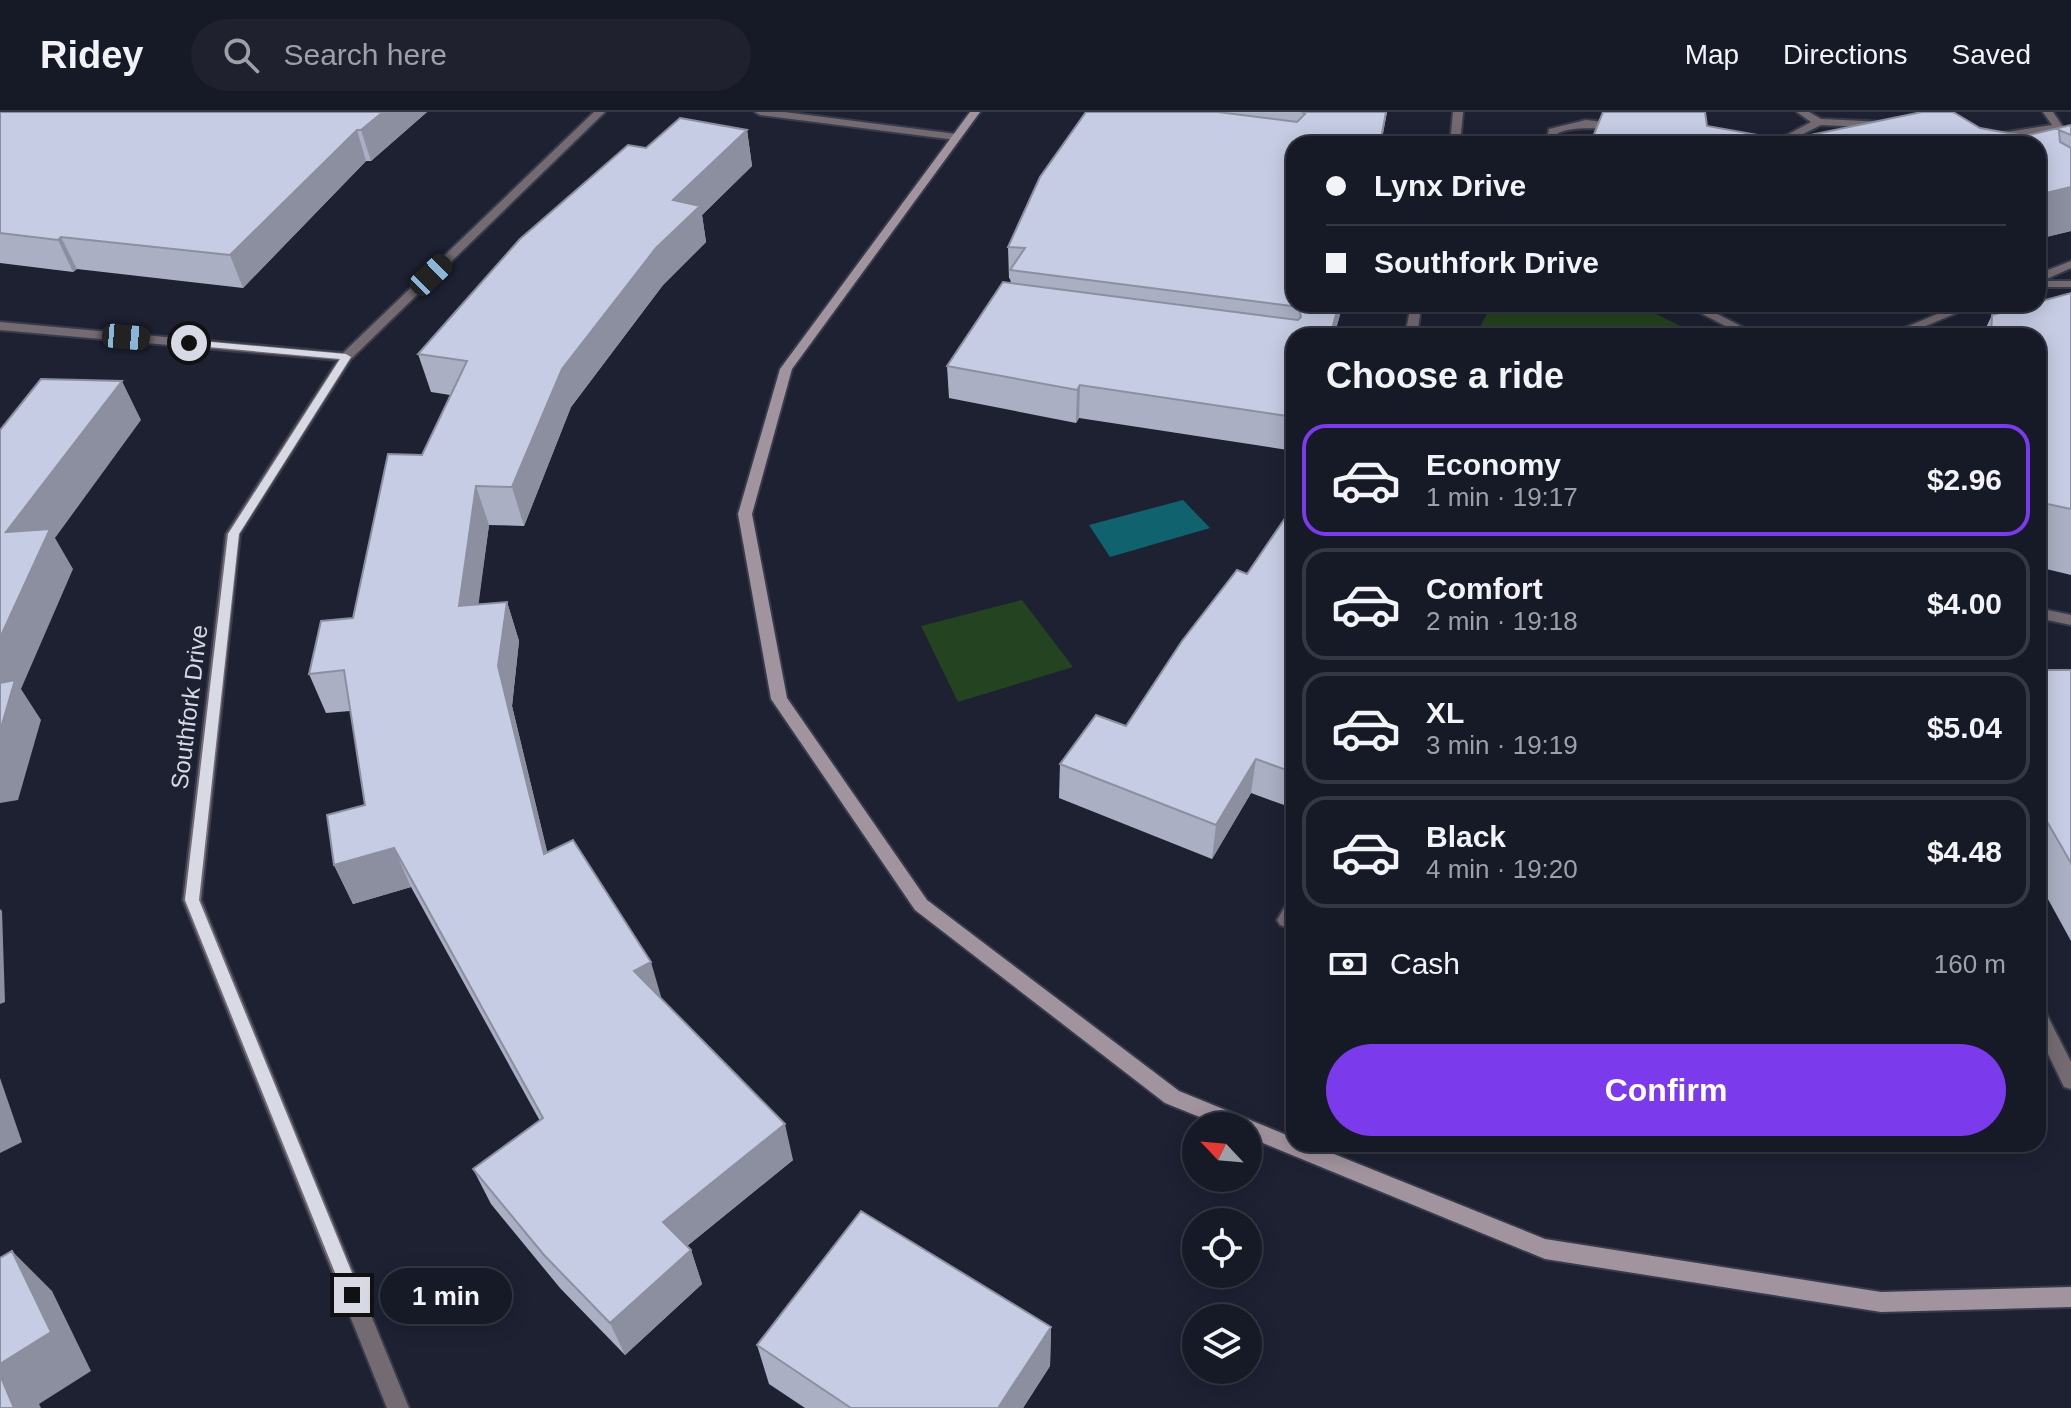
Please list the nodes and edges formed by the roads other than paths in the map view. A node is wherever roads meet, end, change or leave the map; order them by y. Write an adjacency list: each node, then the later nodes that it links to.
1 (600, 112): 24 (street, Southfork Drive)
2 (760, 112): 14 (street)
3 (975, 112): 14 (street)
4 (1458, 112): 10 (street)
5 (1802, 112): 7 (street)
6 (2048, 112): 13 (street)
7 (1819, 122): 8 (street); 12 (street)
8 (1905, 126)
9 (1640, 130): 11 (street)
10 (1456, 136)
11 (1552, 136)
12 (1791, 136)
13 (2002, 136)
14 (956, 137): 29 (street)
15 (2071, 264): 16 (street)
16 (2046, 275)
17 (2046, 284): 18 (street)
18 (2071, 284)
19 (1705, 312): 22 (street)
20 (1952, 312): 23 (street)
21 (0, 326): 24 (street)
22 (1738, 328)
23 (1911, 328)
24 (346, 357): 34 (street, Southfork Drive)
25 (2046, 615): 26 (street)
26 (2071, 620)
27 (2046, 1030): 28 (street)
28 (2071, 1081)
29 (1209, 1112)
30 (1262, 1134): 31 (street)
31 (1286, 1143)
32 (1307, 1152): 33 (street)
33 (2071, 1297)
34 (398, 1408)

